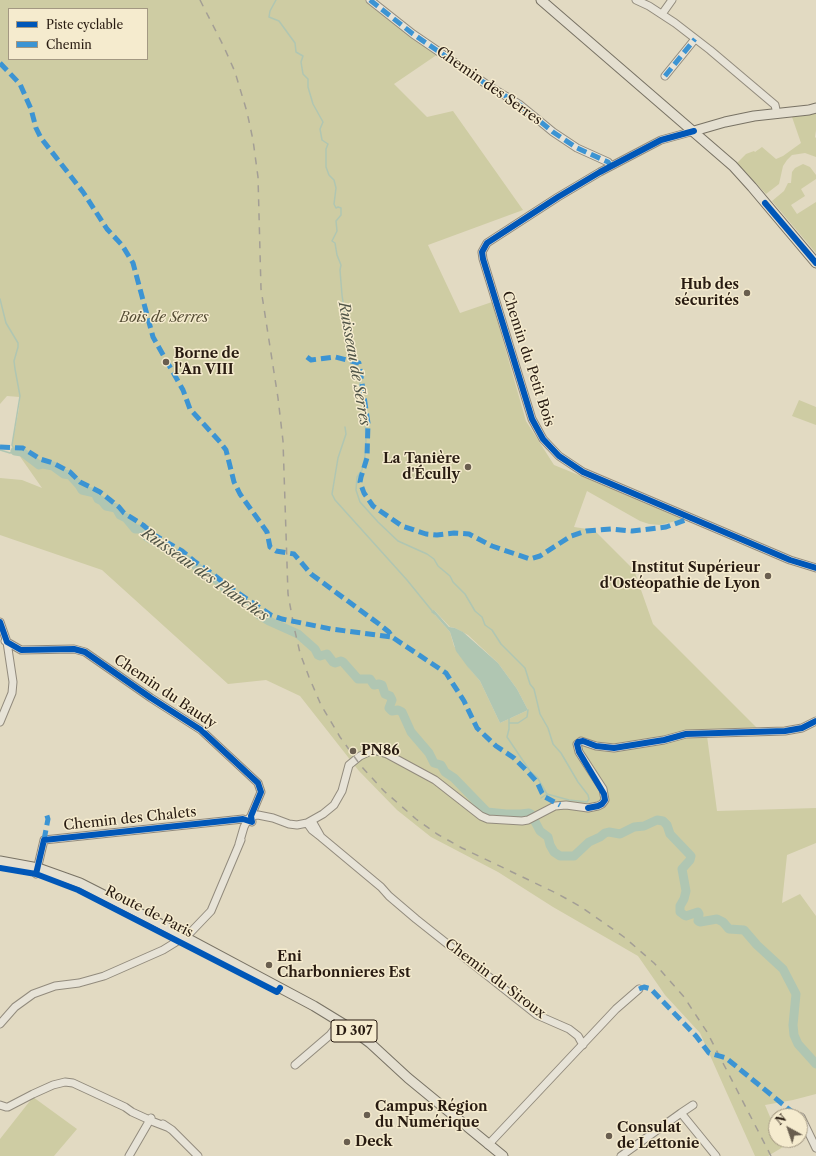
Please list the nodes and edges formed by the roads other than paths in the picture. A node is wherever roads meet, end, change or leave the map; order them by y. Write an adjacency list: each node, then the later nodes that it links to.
1 (370, 0): 11 (street, Chemin des Serres)
2 (541, 0): 10 (main road)
3 (636, 0): 5 (street)
4 (672, 0): 5 (street)
5 (662, 14): 6 (street)
6 (695, 38): 7 (street); 9 (street)
7 (665, 76)
8 (816, 108): 9 (main road)
9 (777, 114): 10 (main road)
10 (694, 131): 11 (street, Chemin du Petit Bois); 12 (main road)
11 (611, 166): 13 (street, Chemin du Petit Bois)
12 (816, 263)
13 (816, 568)
14 (0, 622): 16 (street)
15 (0, 638): 16 (street, Chemin du Baudy)
16 (7, 642): 18 (street); 19 (street, Chemin du Baudy)
17 (816, 721): 20 (street)
18 (0, 722)
19 (250, 820): 20 (street, Chemin des Chalets); 22 (street, Chemin des Chalets); 23 (street, Chemin du Baudy)
20 (310, 822): 27 (street, Chemin du Siroux)
21 (0, 861): 22 (main road, Route de Paris / D 307)
22 (37, 871): 23 (main road, Route de Paris / D 307)
23 (184, 937): 25 (main road, Route de Paris / D 307); 26 (street, Chemin du Baudy)
24 (639, 989): 27 (street)
25 (340, 1022): 28 (street); 34 (main road, Route de Paris / D 307)
26 (0, 1024)
27 (583, 1044): 34 (street)
28 (295, 1065)
29 (693, 1105): 31 (street)
30 (3, 1106): 32 (street)
31 (681, 1113): 39 (street); 40 (street)
32 (150, 1119): 36 (street); 37 (street)
33 (808, 1131): 35 (street)
34 (488, 1145): 38 (main road, Route de Paris / D 307)
35 (816, 1148)
36 (129, 1156)
37 (198, 1156)
38 (503, 1156)
39 (620, 1156)
40 (716, 1156)

